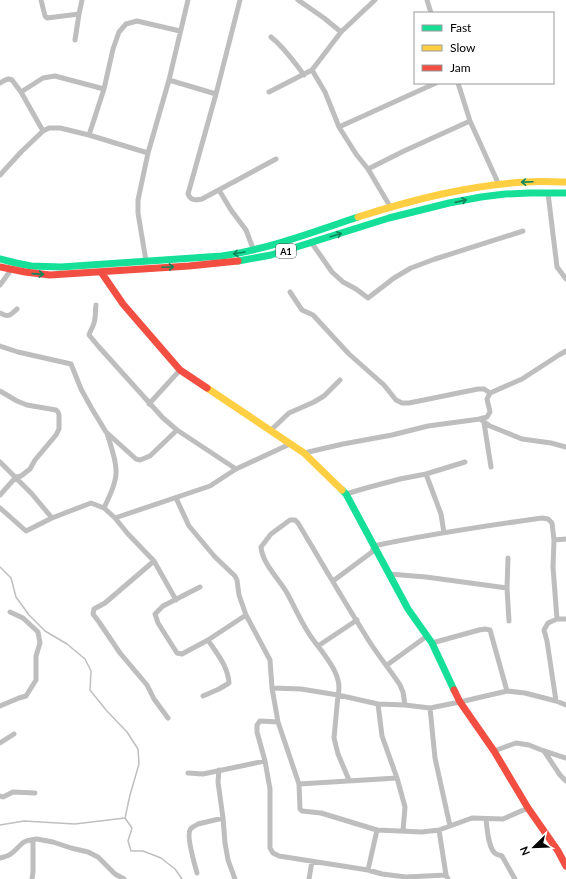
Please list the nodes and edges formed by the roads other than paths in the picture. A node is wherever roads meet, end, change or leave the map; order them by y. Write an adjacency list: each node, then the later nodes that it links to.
1 (41, 0): 9 (street)
2 (82, 0): 9 (street)
3 (188, 0): 10 (street)
4 (240, 0): 23 (street)
5 (298, 0): 11 (street)
6 (375, 0): 11 (street)
7 (426, 0): 8 (street)
8 (431, 12)
9 (79, 14): 13 (street)
10 (180, 31): 16 (street); 20 (street)
11 (341, 32): 14 (street)
12 (271, 38): 15 (street)
13 (75, 40)
14 (312, 70): 15 (street); 25 (street)
15 (304, 75): 22 (street)
16 (169, 80): 23 (street); 28 (street)
17 (0, 83): 21 (street)
18 (434, 84): 25 (street)
19 (458, 84): 24 (street)
20 (104, 89): 21 (street); 27 (street)
21 (22, 92): 26 (street)
22 (269, 92)
23 (216, 94): 34 (street)
24 (470, 121): 30 (street); 33 (street)
25 (339, 127): 30 (street)
26 (44, 131): 27 (street); 31 (street)
27 (89, 135): 28 (street)
28 (148, 152): 42 (street)
29 (276, 159): 34 (street)
30 (368, 169): 37 (street)
31 (0, 175)
32 (566, 182): 33 (main road, A1, one-way to 33)
33 (499, 185): 37 (main road, A1)
34 (219, 190): 40 (street)
35 (548, 193): 36 (main road, A1); 39 (main road, A1, one-way to 35); 46 (street)
36 (566, 193)
37 (391, 208): 40 (main road, A1)
38 (523, 232): 39 (street)
39 (311, 242): 45 (main road, A1, one-way to 39)
40 (254, 251): 42 (main road, A1, one-way to 42)
41 (0, 259): 42 (main road, A1)
42 (146, 261)
43 (0, 267): 44 (main road, A1)
44 (11, 270): 45 (main road, A1, one-way to 45); 47 (street)
45 (101, 272): 54 (main road)
46 (566, 279)
47 (0, 285)
48 (290, 292): 57 (street)
49 (96, 305): 58 (street)
50 (17, 309): 51 (street)
51 (0, 313)
52 (0, 346): 63 (street)
53 (566, 352): 57 (street)
54 (180, 370): 58 (street); 62 (main road)
55 (340, 380): 62 (street)
56 (0, 391): 72 (street)
57 (490, 393): 59 (street)
58 (149, 404): 61 (street)
59 (480, 419): 60 (street); 66 (street)
60 (484, 423): 65 (street); 69 (street)
61 (177, 430): 63 (street); 70 (street)
62 (270, 431): 64 (main road)
63 (106, 432): 77 (street)
64 (290, 444): 66 (main road); 70 (street)
65 (566, 446)
66 (304, 453): 73 (main road)
67 (0, 462): 72 (street)
68 (465, 462): 71 (street)
69 (491, 467)
70 (236, 469): 75 (street)
71 (426, 474): 73 (street); 80 (street)
72 (16, 478): 74 (street); 78 (street)
73 (346, 494): 83 (main road)
74 (0, 495)
75 (176, 498): 79 (street); 92 (street)
76 (0, 508): 78 (street)
77 (104, 508): 78 (street); 79 (street)
78 (52, 518)
79 (116, 518): 85 (street)
80 (444, 533): 82 (street); 83 (street)
81 (566, 539): 82 (street)
82 (554, 540): 93 (street)
83 (374, 546): 86 (main road); 87 (street)
84 (508, 558): 89 (street)
85 (154, 561): 90 (street); 113 (street)
86 (389, 574): 89 (street); 97 (main road)
87 (333, 582): 95 (street); 100 (street)
88 (200, 586): 90 (street)
89 (507, 588): 96 (street)
90 (176, 600): 98 (street)
91 (10, 612): 111 (street)
92 (246, 615): 98 (street); 102 (street)
93 (557, 619): 94 (street); 106 (street)
94 (566, 619)
95 (357, 620): 100 (street); 101 (street)
96 (509, 621)
97 (428, 636): 99 (main road); 101 (street)
98 (208, 640): 105 (street)
99 (432, 643): 103 (street); 107 (main road)
100 (318, 646): 104 (street)
101 (386, 665): 109 (street)
102 (272, 688): 104 (street); 114 (street)
103 (507, 691): 106 (street); 107 (street)
104 (338, 695): 108 (street); 124 (street)
105 (203, 696)
106 (556, 701): 110 (street)
107 (460, 702): 112 (street); 117 (main road)
108 (378, 704): 109 (street); 123 (street)
109 (405, 705): 112 (street)
110 (566, 705)
111 (0, 706)
112 (430, 708): 132 (street)
113 (168, 718)
114 (278, 722): 120 (street); 126 (street)
115 (14, 734): 116 (street)
116 (0, 743)
117 (494, 751): 118 (street); 129 (main road)
118 (544, 751): 119 (street); 125 (street)
119 (566, 758)
120 (265, 761): 121 (street); 138 (street)
121 (219, 770): 122 (street); 130 (street)
122 (188, 773)
123 (397, 778): 124 (street); 135 (street)
124 (349, 780): 126 (street)
125 (566, 781)
126 (298, 784): 133 (street)
127 (35, 793): 128 (street)
128 (0, 796)
129 (528, 808): 131 (street); 139 (main road)
130 (223, 818): 141 (street); 146 (street)
131 (486, 819): 132 (street); 148 (street)
132 (450, 826): 134 (street)
133 (377, 830): 135 (street); 140 (street)
134 (439, 830): 135 (street); 142 (street)
135 (403, 831)
136 (30, 840): 137 (street); 144 (street); 145 (street)
137 (0, 858)
138 (312, 861): 140 (street); 147 (street)
139 (566, 866)
140 (368, 870): 143 (street)
141 (197, 873)
142 (447, 877): 143 (street)
143 (406, 878)
144 (32, 879)
145 (124, 879)
146 (235, 879)
147 (309, 879)
148 (515, 879)

